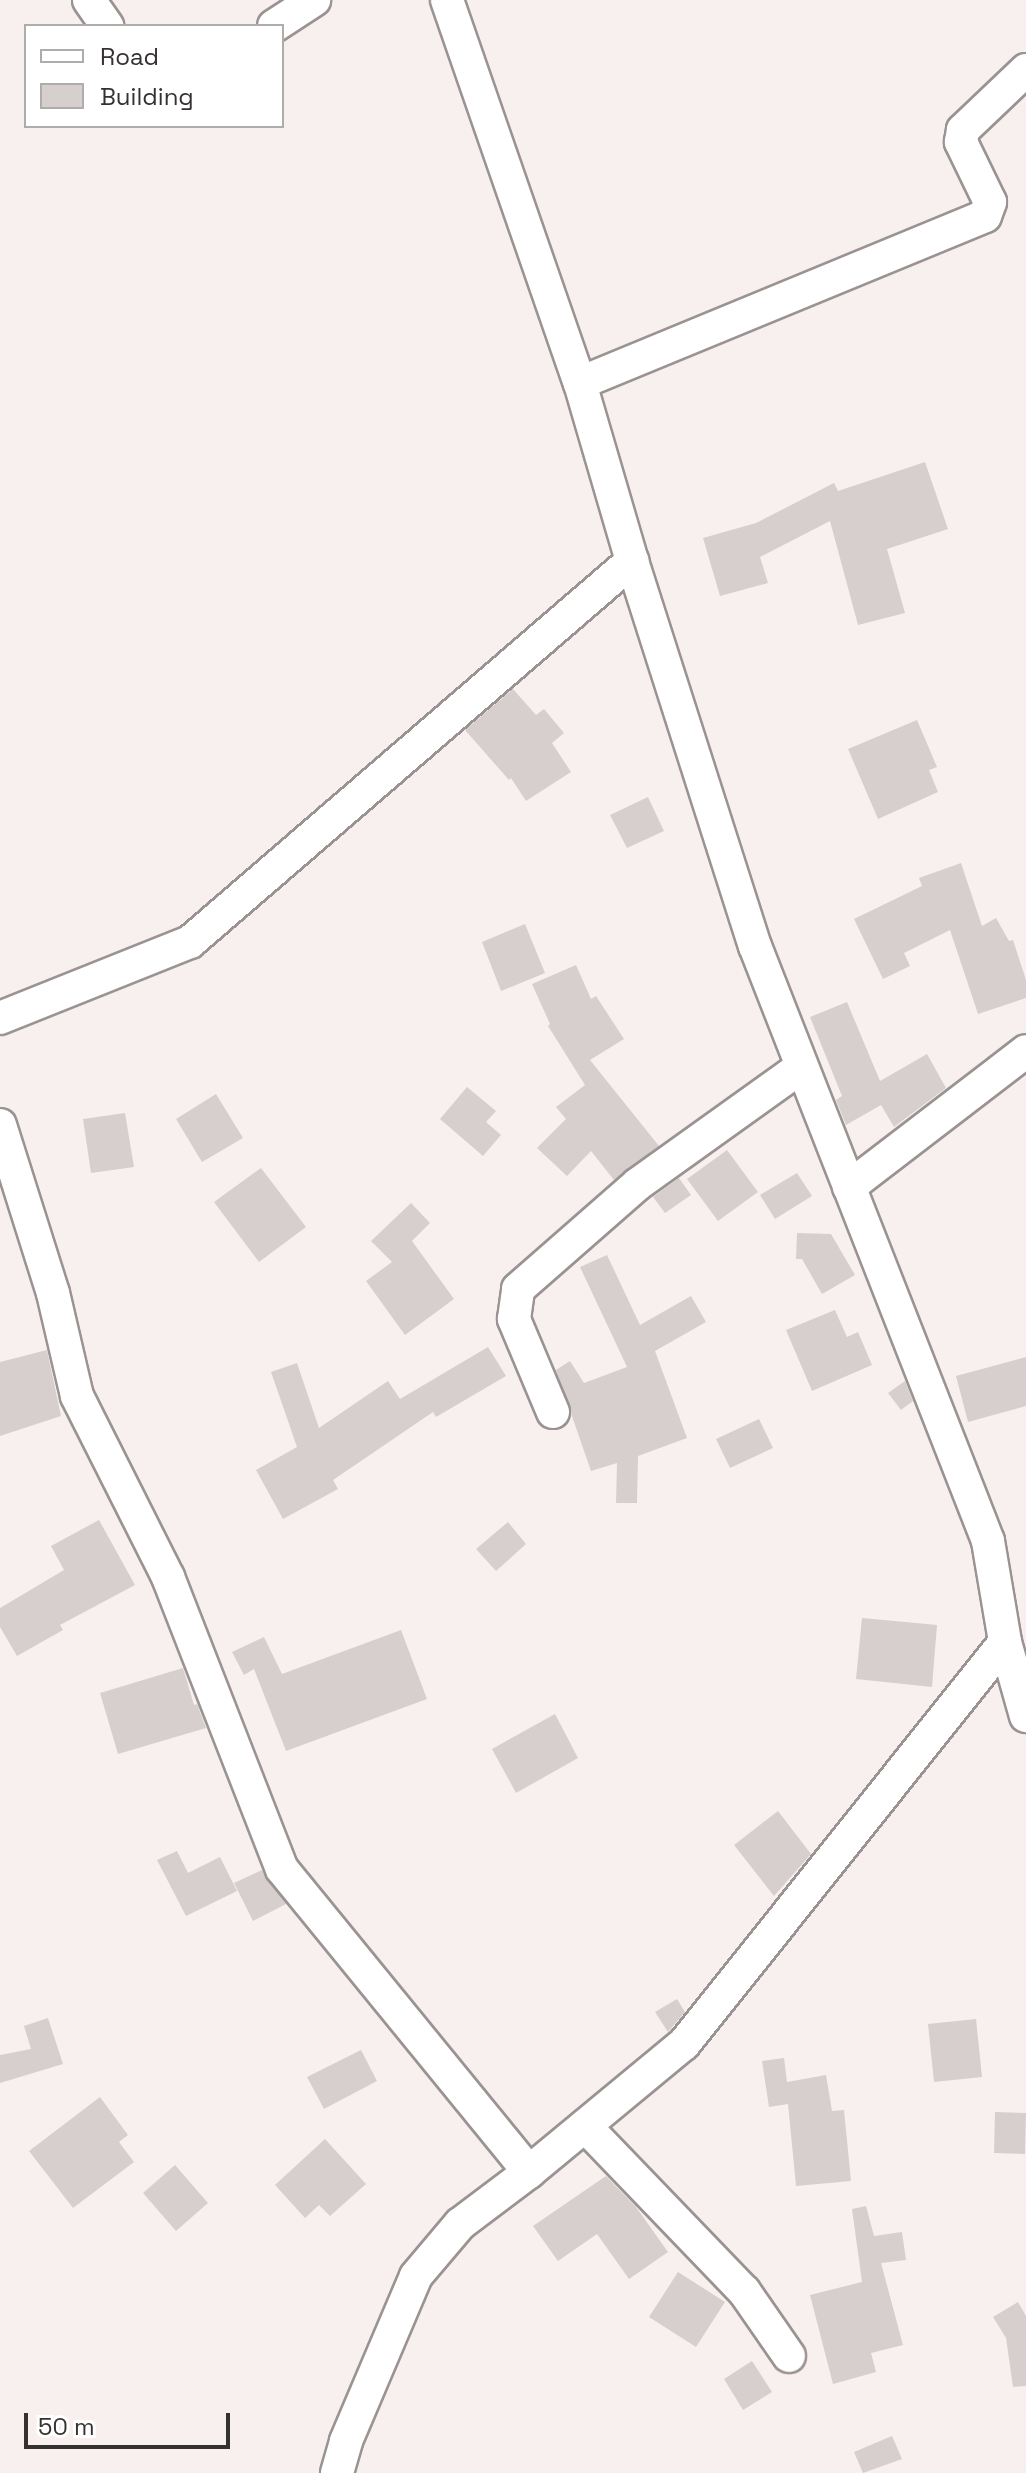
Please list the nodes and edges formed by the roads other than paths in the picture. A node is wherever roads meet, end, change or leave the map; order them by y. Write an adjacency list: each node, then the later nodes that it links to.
1 (89, 0): 4 (street)
2 (314, 0): 5 (street)
3 (447, 0): 7 (street)
4 (106, 24)
5 (277, 24)
6 (1026, 70): 7 (street)
7 (580, 383): 8 (street)
8 (632, 561): 9 (street); 11 (street)
9 (0, 1018)
10 (1026, 1051): 13 (street)
11 (800, 1068): 13 (street); 14 (street)
12 (0, 1125): 18 (street)
13 (849, 1187): 15 (street)
14 (553, 1412)
15 (1005, 1642): 16 (street); 17 (street)
16 (1026, 1716)
17 (585, 2126): 18 (street); 19 (street)
18 (529, 2172): 20 (street)
19 (789, 2356)
20 (337, 2473)

